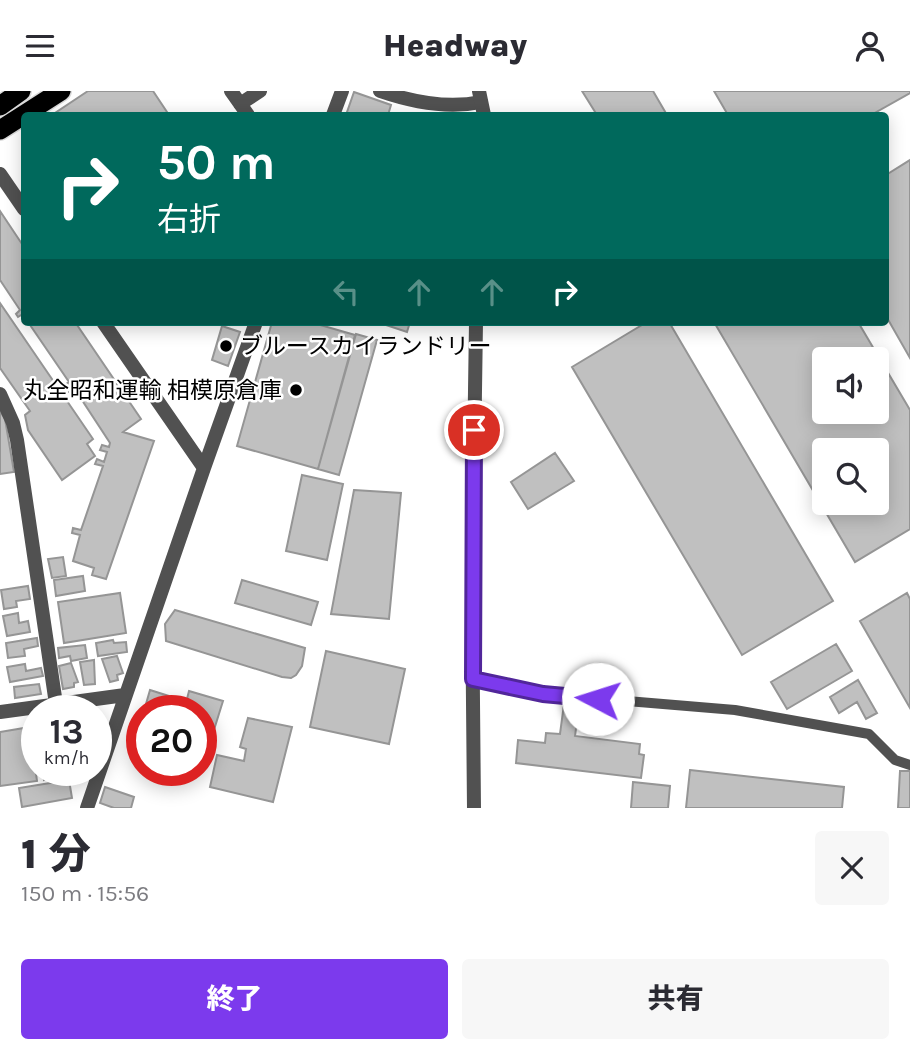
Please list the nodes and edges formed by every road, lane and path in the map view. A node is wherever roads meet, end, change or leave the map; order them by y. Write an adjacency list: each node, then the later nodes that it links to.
1 (21, 91): 8 (highway)
2 (61, 91): 10 (highway)
3 (231, 91): 9 (street)
4 (260, 91): 9 (street)
5 (342, 91): 11 (street)
6 (380, 91): 7 (street)
7 (481, 103)
8 (0, 106)
9 (244, 110)
10 (28, 112)
11 (334, 112)
12 (21, 117): 13 (highway)
13 (0, 130)
14 (0, 174): 15 (street)
15 (21, 205)
16 (106, 326): 20 (street)
17 (255, 326): 20 (street)
18 (476, 326): 21 (street)
19 (0, 394): 22 (street)
20 (204, 468): 23 (street)
21 (473, 679): 27 (lane); 29 (street)
22 (55, 695)
23 (125, 695): 24 (street); 28 (street)
24 (112, 697)
25 (21, 709): 26 (street)
26 (0, 712)
27 (910, 765)
28 (87, 808)
29 (474, 808)

